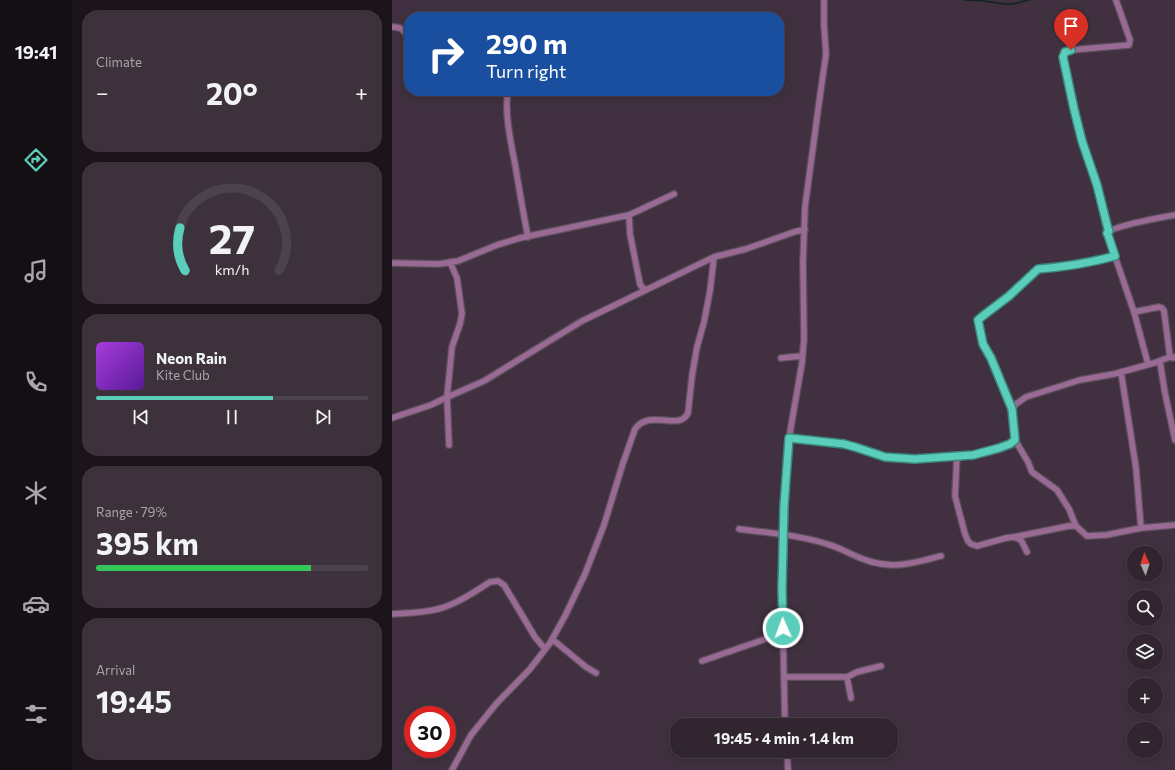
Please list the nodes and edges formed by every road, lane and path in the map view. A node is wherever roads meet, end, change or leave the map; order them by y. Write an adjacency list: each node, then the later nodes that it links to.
1 (824, 0): 9 (street)
2 (1116, 0): 10 (street)
3 (392, 27): 4 (street)
4 (404, 31)
5 (507, 96): 11 (street)
6 (674, 194): 7 (street)
7 (629, 215): 11 (street); 16 (street)
8 (1175, 215): 10 (street)
9 (805, 229): 13 (street); 18 (street)
10 (1109, 231): 12 (street)
11 (528, 237): 14 (street)
12 (1115, 256): 17 (street); 25 (street)
13 (714, 257): 16 (street); 42 (street)
14 (450, 262): 15 (street); 24 (street)
15 (392, 263)
16 (646, 289): 24 (street)
17 (1134, 312): 19 (street); 22 (street)
18 (802, 356): 20 (street); 27 (street)
19 (1172, 357): 21 (street)
20 (781, 358)
21 (1160, 362): 22 (street); 29 (street)
22 (1148, 364): 23 (street)
23 (1121, 372): 25 (street); 34 (street)
24 (447, 397): 26 (street); 30 (street)
25 (1012, 409): 28 (street)
26 (392, 418)
27 (789, 438): 31 (street); 36 (street)
28 (1015, 440): 31 (street); 33 (street)
29 (1175, 440)
30 (450, 445)
31 (957, 455): 37 (street)
32 (1175, 525): 34 (street)
33 (1076, 526): 34 (street); 37 (street)
34 (1141, 528)
35 (739, 529): 36 (street)
36 (784, 534): 39 (street); 41 (street)
37 (1014, 537): 38 (street)
38 (1027, 552)
39 (941, 556)
40 (392, 614): 43 (street)
41 (783, 633): 44 (street); 48 (street)
42 (552, 639): 43 (street); 46 (street)
43 (545, 649): 52 (street)
44 (702, 661)
45 (881, 666): 47 (street)
46 (596, 673)
47 (847, 676): 48 (street); 49 (street)
48 (784, 677): 50 (street)
49 (851, 698)
50 (785, 718)
51 (787, 758): 53 (street)
52 (452, 770)
53 (788, 770)

